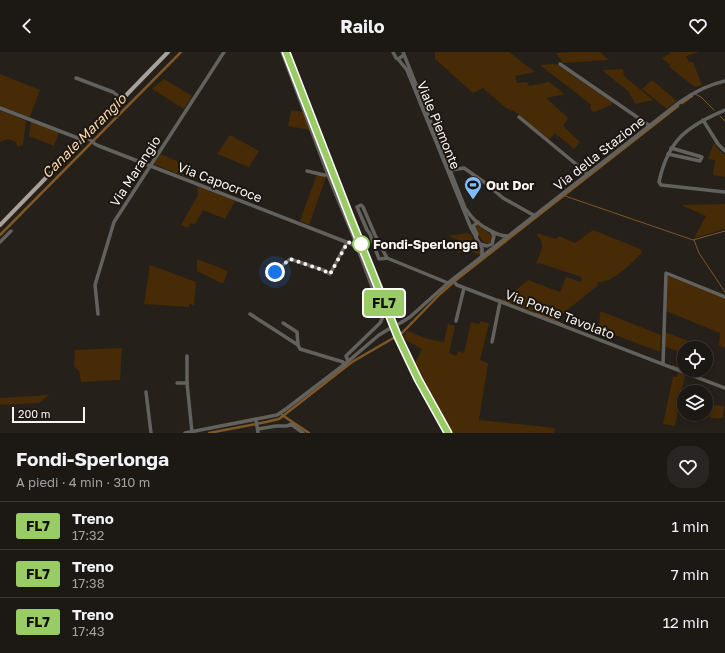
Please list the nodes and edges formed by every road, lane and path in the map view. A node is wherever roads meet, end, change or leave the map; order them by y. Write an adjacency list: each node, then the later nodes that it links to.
1 (168, 52): 10 (main road)
2 (224, 52): 20 (street, Via Marangio)
3 (282, 52): 24 (street)
4 (393, 52): 6 (street, Viale Piemonte)
5 (404, 54): 6 (street, Viale Piemonte); 21 (street, Viale Piemonte)
6 (398, 59): 34 (street, Viale Piemonte)
7 (560, 64): 15 (street)
8 (76, 78): 10 (street)
9 (725, 81): 15 (street, Via della Stazione)
10 (123, 100): 16 (main road)
11 (0, 108): 16 (street, Via Capocroce)
12 (725, 110): 14 (street)
13 (519, 117): 23 (street)
14 (703, 120): 17 (street); 18 (street)
15 (650, 126): 23 (street, Via della Stazione)
16 (86, 138): 20 (street, Via Capocroce); 28 (main road)
17 (671, 148): 19 (street); 19 (street)
18 (725, 151)
19 (668, 154): 25 (street)
20 (150, 165): 36 (street, Via Capocroce); 50 (street, Via Marangio)
21 (451, 170): 26 (street); 27 (street, Viale Piemonte)
22 (307, 171): 24 (street)
23 (588, 174): 26 (street, Via della Stazione)
24 (328, 175): 40 (street)
25 (725, 192)
26 (535, 216): 33 (street, Via della Stazione)
27 (478, 222): 31 (street, Viale Piemonte); 34 (street)
28 (0, 225)
29 (11, 231): 35 (street)
30 (372, 232): 30 (street); 38 (street)
31 (492, 232): 32 (street, Viale Piemonte); 37 (street)
32 (499, 234): 33 (street, Viale Piemonte); 39 (street)
33 (508, 236): 39 (street, Via della Stazione)
34 (476, 238): 37 (street, Viale Piemonte)
35 (0, 242)
36 (348, 242): 40 (street, Via Capocroce); 45 (street)
37 (479, 243): 41 (street, Viale Piemonte)
38 (377, 244): 44 (street); 44 (street)
39 (499, 244): 42 (street, Via della Stazione)
40 (354, 245): 57 (street)
41 (482, 248): 42 (street); 43 (street)
42 (489, 251): 43 (street, Via della Stazione)
43 (482, 257): 46 (street, Via della Stazione)
44 (388, 258): 46 (street)
45 (275, 272)
46 (452, 282): 47 (street, Via Ponte Tavolato); 57 (street, Via della Stazione, bridge)
47 (464, 288): 49 (street, Via Ponte Tavolato); 52 (street)
48 (725, 297): 58 (street)
49 (500, 302): 54 (street); 58 (street, Via Ponte Tavolato)
50 (98, 314)
51 (250, 314): 55 (street)
52 (456, 321)
53 (283, 323): 55 (street)
54 (492, 342)
55 (298, 345): 57 (street)
56 (188, 356): 60 (street)
57 (346, 363): 63 (street, Via della Stazione)
58 (663, 364): 61 (street, Via Ponte Tavolato)
59 (177, 383): 60 (street)
60 (187, 383): 66 (street)
61 (725, 388)
62 (146, 392): 67 (street)
63 (256, 420): 64 (street); 65 (street, Via della Stazione)
64 (258, 429): 69 (street)
65 (212, 431): 66 (street, Via della Stazione)
66 (192, 432): 68 (street, Via della Stazione)
67 (151, 433)
68 (185, 433)
69 (303, 433)

